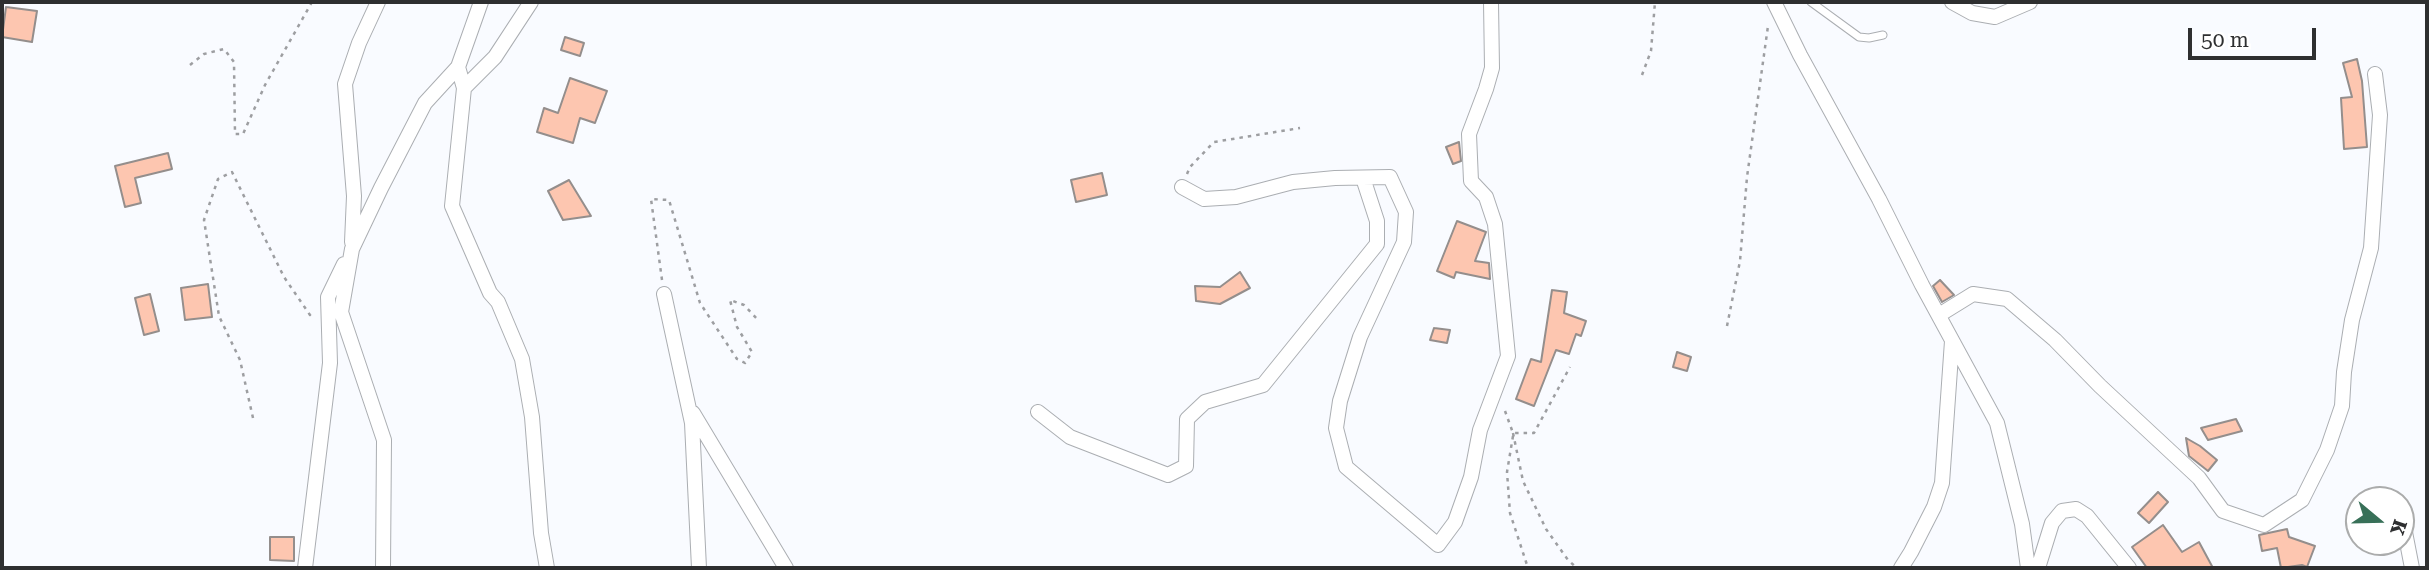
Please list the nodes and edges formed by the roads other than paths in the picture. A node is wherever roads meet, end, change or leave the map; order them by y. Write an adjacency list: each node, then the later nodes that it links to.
1 (378, 2): 15 (street)
2 (481, 2): 10 (street)
3 (531, 2): 12 (street)
4 (1491, 2): 13 (street)
5 (1811, 2): 9 (lane)
6 (1952, 2): 7 (street)
7 (2030, 2)
8 (1772, 8): 17 (street)
9 (1883, 35)
10 (458, 67): 12 (street); 15 (street)
11 (2375, 74): 17 (street)
12 (464, 88): 23 (street)
13 (1363, 178): 14 (street); 20 (street)
14 (1182, 187)
15 (352, 249): 21 (street); 22 (street)
16 (664, 294): 19 (street)
17 (1939, 315): 18 (street)
18 (1952, 339): 26 (street); 27 (street)
19 (688, 405): 24 (street); 25 (street)
20 (1038, 412)
21 (305, 568)
22 (383, 568)
23 (547, 568)
24 (699, 568)
25 (786, 568)
26 (1901, 568)
27 (2028, 568)
28 (2038, 568): 29 (street)
29 (2129, 568)

